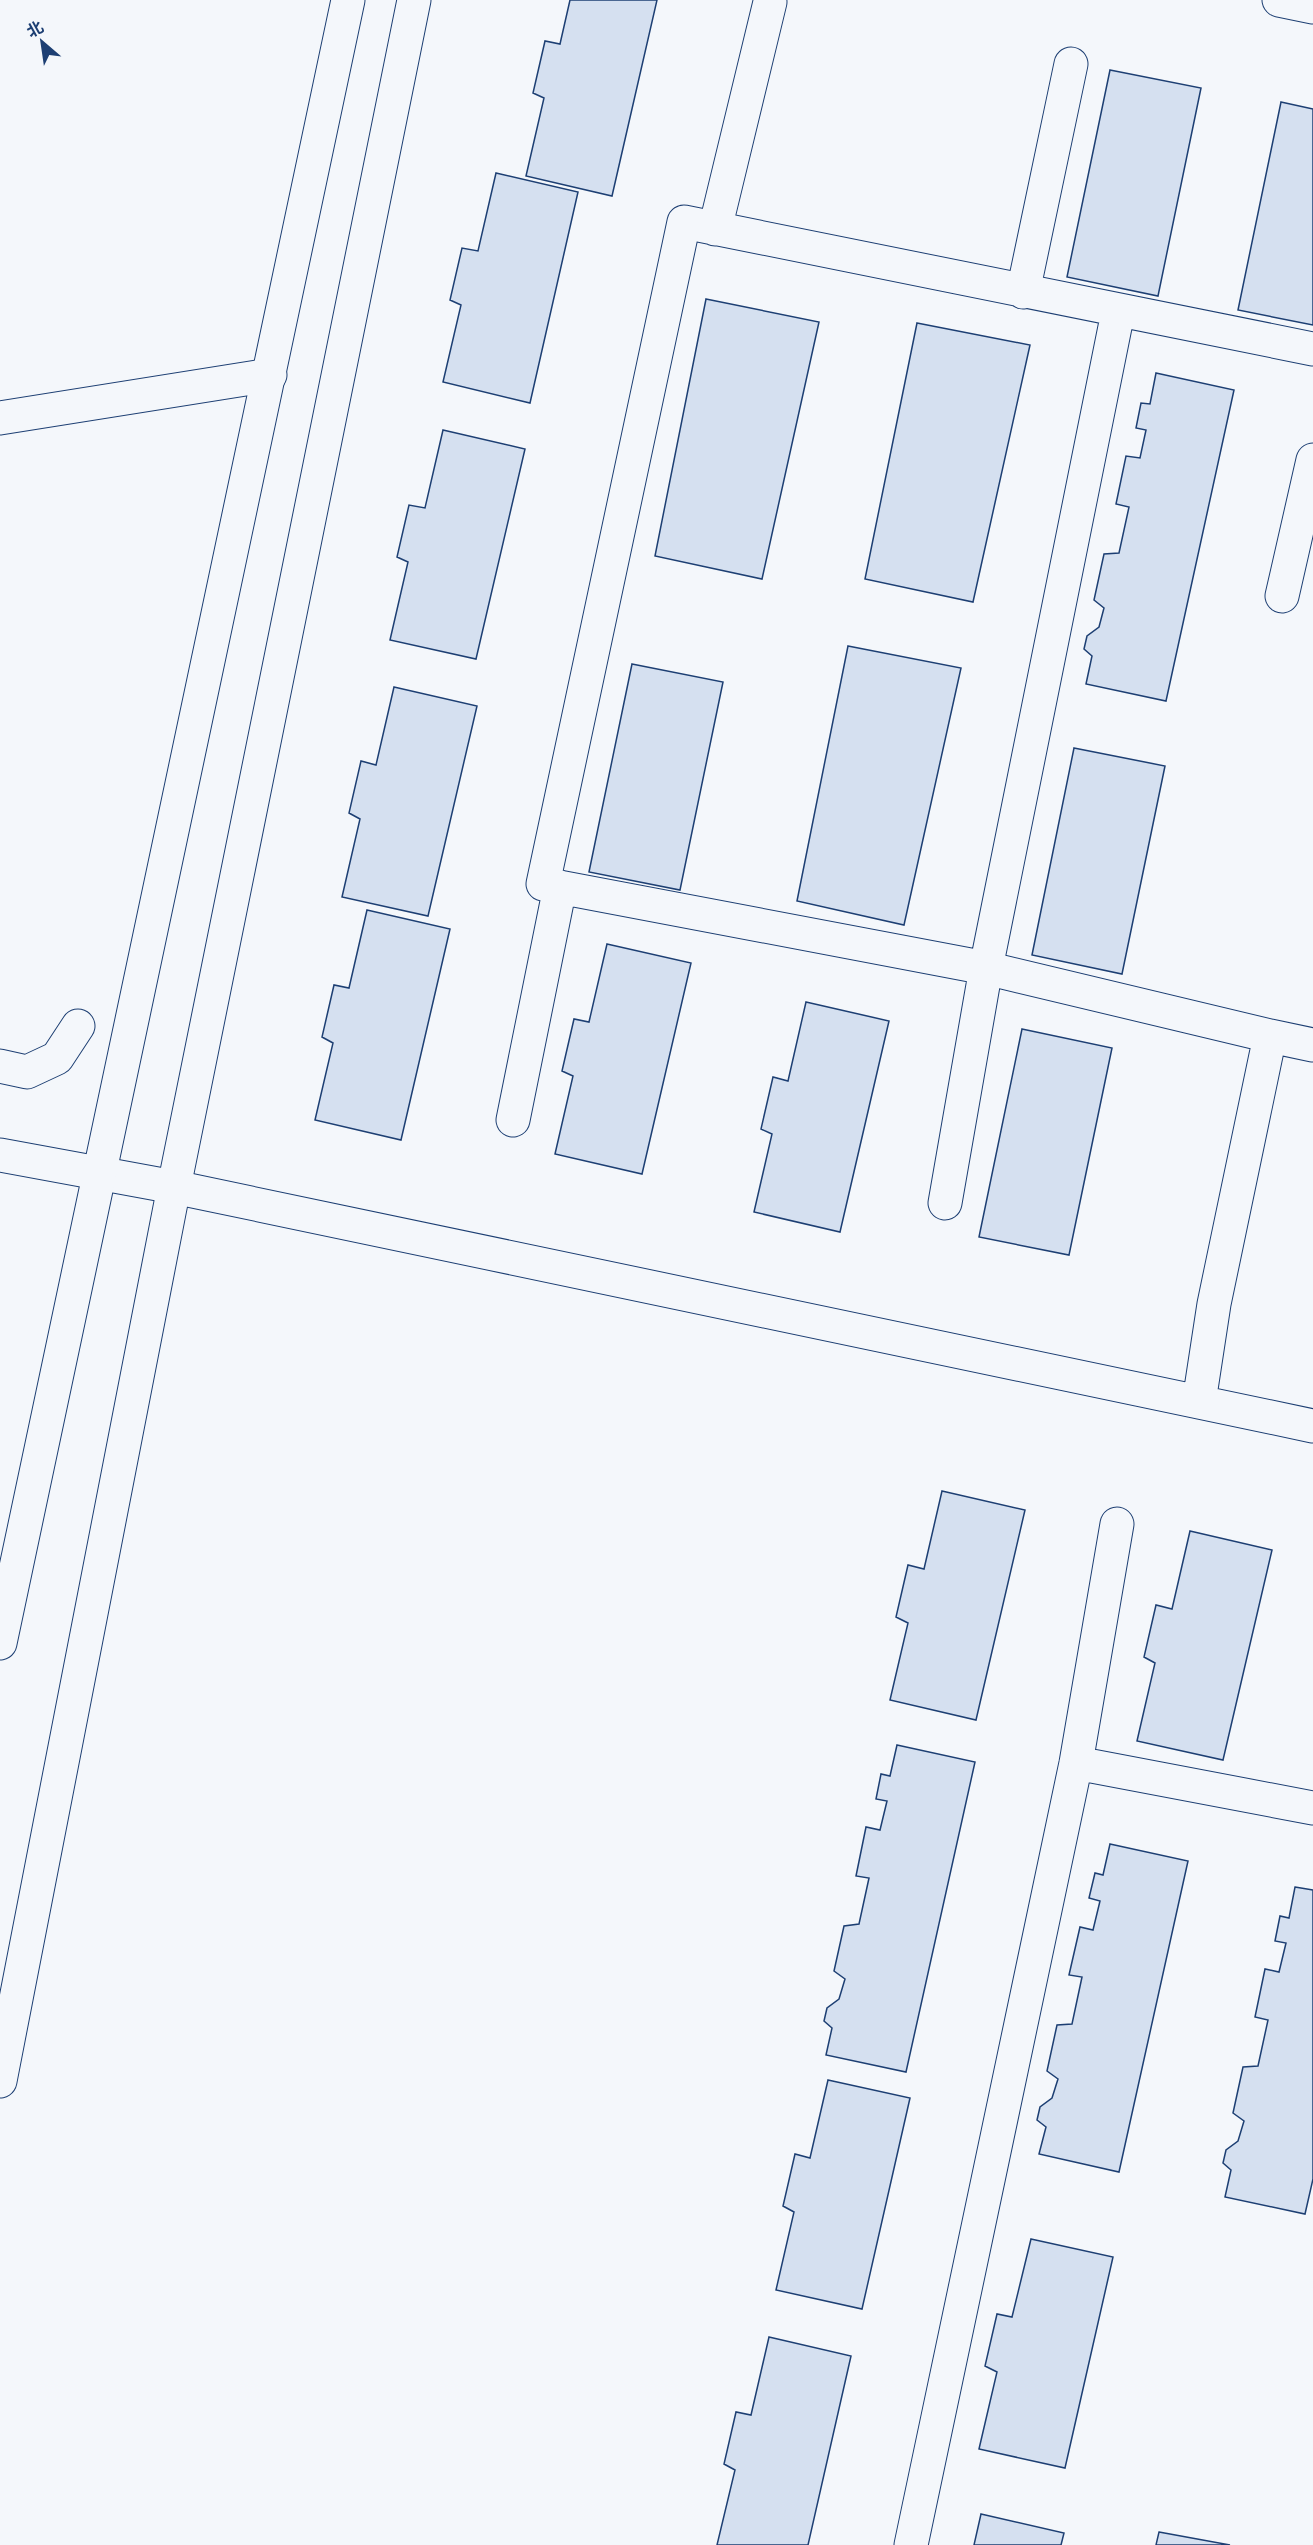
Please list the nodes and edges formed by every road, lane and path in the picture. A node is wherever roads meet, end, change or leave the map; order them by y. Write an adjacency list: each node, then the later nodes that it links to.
1 (348, 0): 11 (street)
2 (414, 0): 24 (street)
3 (1279, 0): 5 (street)
4 (770, 2): 7 (street)
5 (1313, 7)
6 (1071, 64): 8 (street)
7 (715, 229): 8 (street); 15 (street)
8 (1023, 292): 9 (street)
9 (1118, 312): 10 (street); 16 (street)
10 (1313, 349)
11 (270, 375): 12 (street); 23 (street)
12 (0, 418)
13 (1313, 460): 14 (street)
14 (1282, 596)
15 (560, 887): 16 (street); 21 (street)
16 (986, 968): 18 (street); 25 (street)
17 (78, 1026): 20 (street)
18 (1270, 1036): 19 (street); 26 (street)
19 (1313, 1045)
20 (0, 1066)
21 (513, 1120)
22 (0, 1155): 23 (street)
23 (98, 1173): 24 (street); 29 (street)
24 (174, 1188): 26 (street); 32 (street)
25 (945, 1203)
26 (1198, 1402): 27 (street)
27 (1313, 1426)
28 (1117, 1524): 30 (street)
29 (0, 1643)
30 (1076, 1763): 31 (street); 33 (street)
31 (1313, 1808)
32 (0, 2081)
33 (911, 2545)

